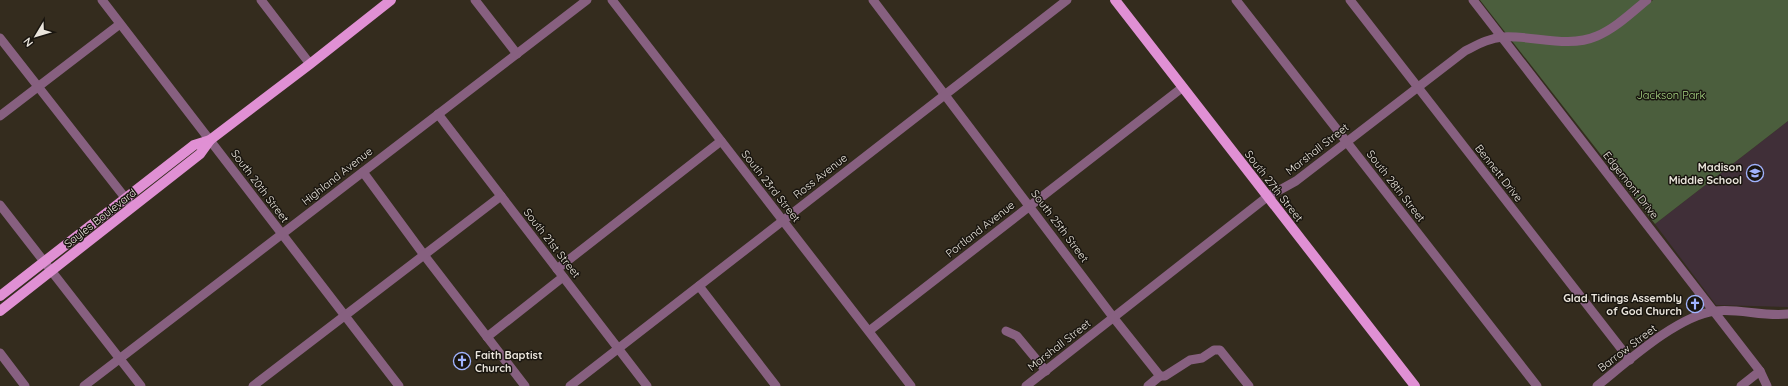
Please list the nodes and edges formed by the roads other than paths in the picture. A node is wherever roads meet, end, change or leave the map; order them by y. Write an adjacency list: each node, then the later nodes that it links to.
1 (102, 0): 14 (street, South 20th Street)
2 (261, 0): 18 (street)
3 (475, 0): 17 (street)
4 (587, 0): 17 (street, Highland Avenue)
5 (612, 0): 26 (street, South 23rd Street)
6 (873, 0): 22 (street, South 25th Street)
7 (1067, 0): 22 (street, Ross Avenue)
8 (1115, 0): 20 (main road, South 27th Street)
9 (1236, 0): 27 (street, South 28th Street)
10 (1350, 0): 21 (street, Bennett Drive)
11 (1473, 0): 15 (street, Edgemont Drive)
12 (1647, 0): 15 (street, Marshall Street)
13 (389, 1): 18 (main road, Sayles Boulevard)
14 (120, 24): 19 (street); 25 (street, South 20th Street)
15 (1502, 37): 21 (street, Marshall Street); 45 (street, Edgemont Drive)
16 (0, 38): 19 (street)
17 (517, 54): 23 (street, Highland Avenue)
18 (310, 64): 25 (main road, Sayles Boulevard)
19 (38, 87): 24 (street); 31 (street)
20 (1183, 87): 30 (main road, South 27th Street); 33 (street, Portland Avenue)
21 (1417, 87): 27 (street, Marshall Street); 55 (street, Bennett Drive)
22 (944, 94): 33 (street, South 25th Street); 35 (street, Ross Avenue)
23 (438, 114): 28 (street, Highland Avenue); 29 (street, South 21st Street)
24 (0, 116)
25 (210, 140): 31 (main road, Sayles Boulevard); 34 (main road, Sayles Boulevard); 36 (street, South 20th Street)
26 (721, 141): 35 (street, South 23rd Street); 39 (street)
27 (1346, 142): 30 (street, Marshall Street); 75 (street, South 28th Street)
28 (363, 172): 36 (street, Highland Avenue); 37 (street)
29 (501, 196): 37 (street); 39 (street, South 21st Street)
30 (1267, 197): 48 (street, Marshall Street); 74 (main road, South 27th Street)
31 (125, 198): 34 (street); 38 (main road, Sayles Boulevard)
32 (0, 205): 38 (street)
33 (1030, 206): 48 (street, South 25th Street); 49 (street, Portland Avenue)
34 (133, 207): 40 (main road, Sayles Boulevard)
35 (782, 220): 42 (street, Ross Avenue); 49 (street, South 23rd Street)
36 (282, 234): 47 (street, South 20th Street); 54 (street, Highland Avenue)
37 (424, 255): 47 (street); 51 (street)
38 (44, 261): 40 (street); 43 (main road, Sayles Boulevard)
39 (557, 269): 41 (street, South 21st Street)
40 (52, 271): 44 (main road, Sayles Boulevard); 54 (street)
41 (563, 277): 51 (street); 52 (street, South 21st Street)
42 (699, 286): 52 (street, Ross Avenue); 69 (street)
43 (0, 296)
44 (0, 311)
45 (1714, 311): 46 (street, Barrow Street); 55 (street, Barrow Street); 57 (street, Edgemont Drive)
46 (1788, 314)
47 (344, 315): 59 (street); 65 (street, South 20th Street)
48 (1113, 317): 56 (street, Marshall Street); 58 (street, South 25th Street)
49 (869, 331): 70 (street, South 23rd Street)
50 (1006, 331): 56 (street)
51 (487, 336): 66 (street)
52 (618, 348): 67 (street, Ross Avenue); 68 (street, South 21st Street)
53 (0, 353): 60 (street)
54 (120, 358): 61 (street, Highland Avenue); 62 (street)
55 (1630, 360): 76 (street, Barrow Street)
56 (1046, 371): 71 (street, Marshall Street)
57 (1760, 371): 77 (street); 78 (street, Edgemont Drive)
58 (1160, 376): 72 (street); 73 (street)
59 (262, 378): 63 (street); 64 (street)
60 (25, 386)
61 (84, 386)
62 (141, 386)
63 (253, 386)
64 (268, 386)
65 (399, 386)
66 (525, 386)
67 (570, 386)
68 (647, 386)
69 (776, 386)
70 (911, 386)
71 (1026, 386)
72 (1148, 386)
73 (1249, 386)
74 (1415, 386)
75 (1537, 386)
76 (1597, 386)
77 (1741, 386)
78 (1767, 386)

